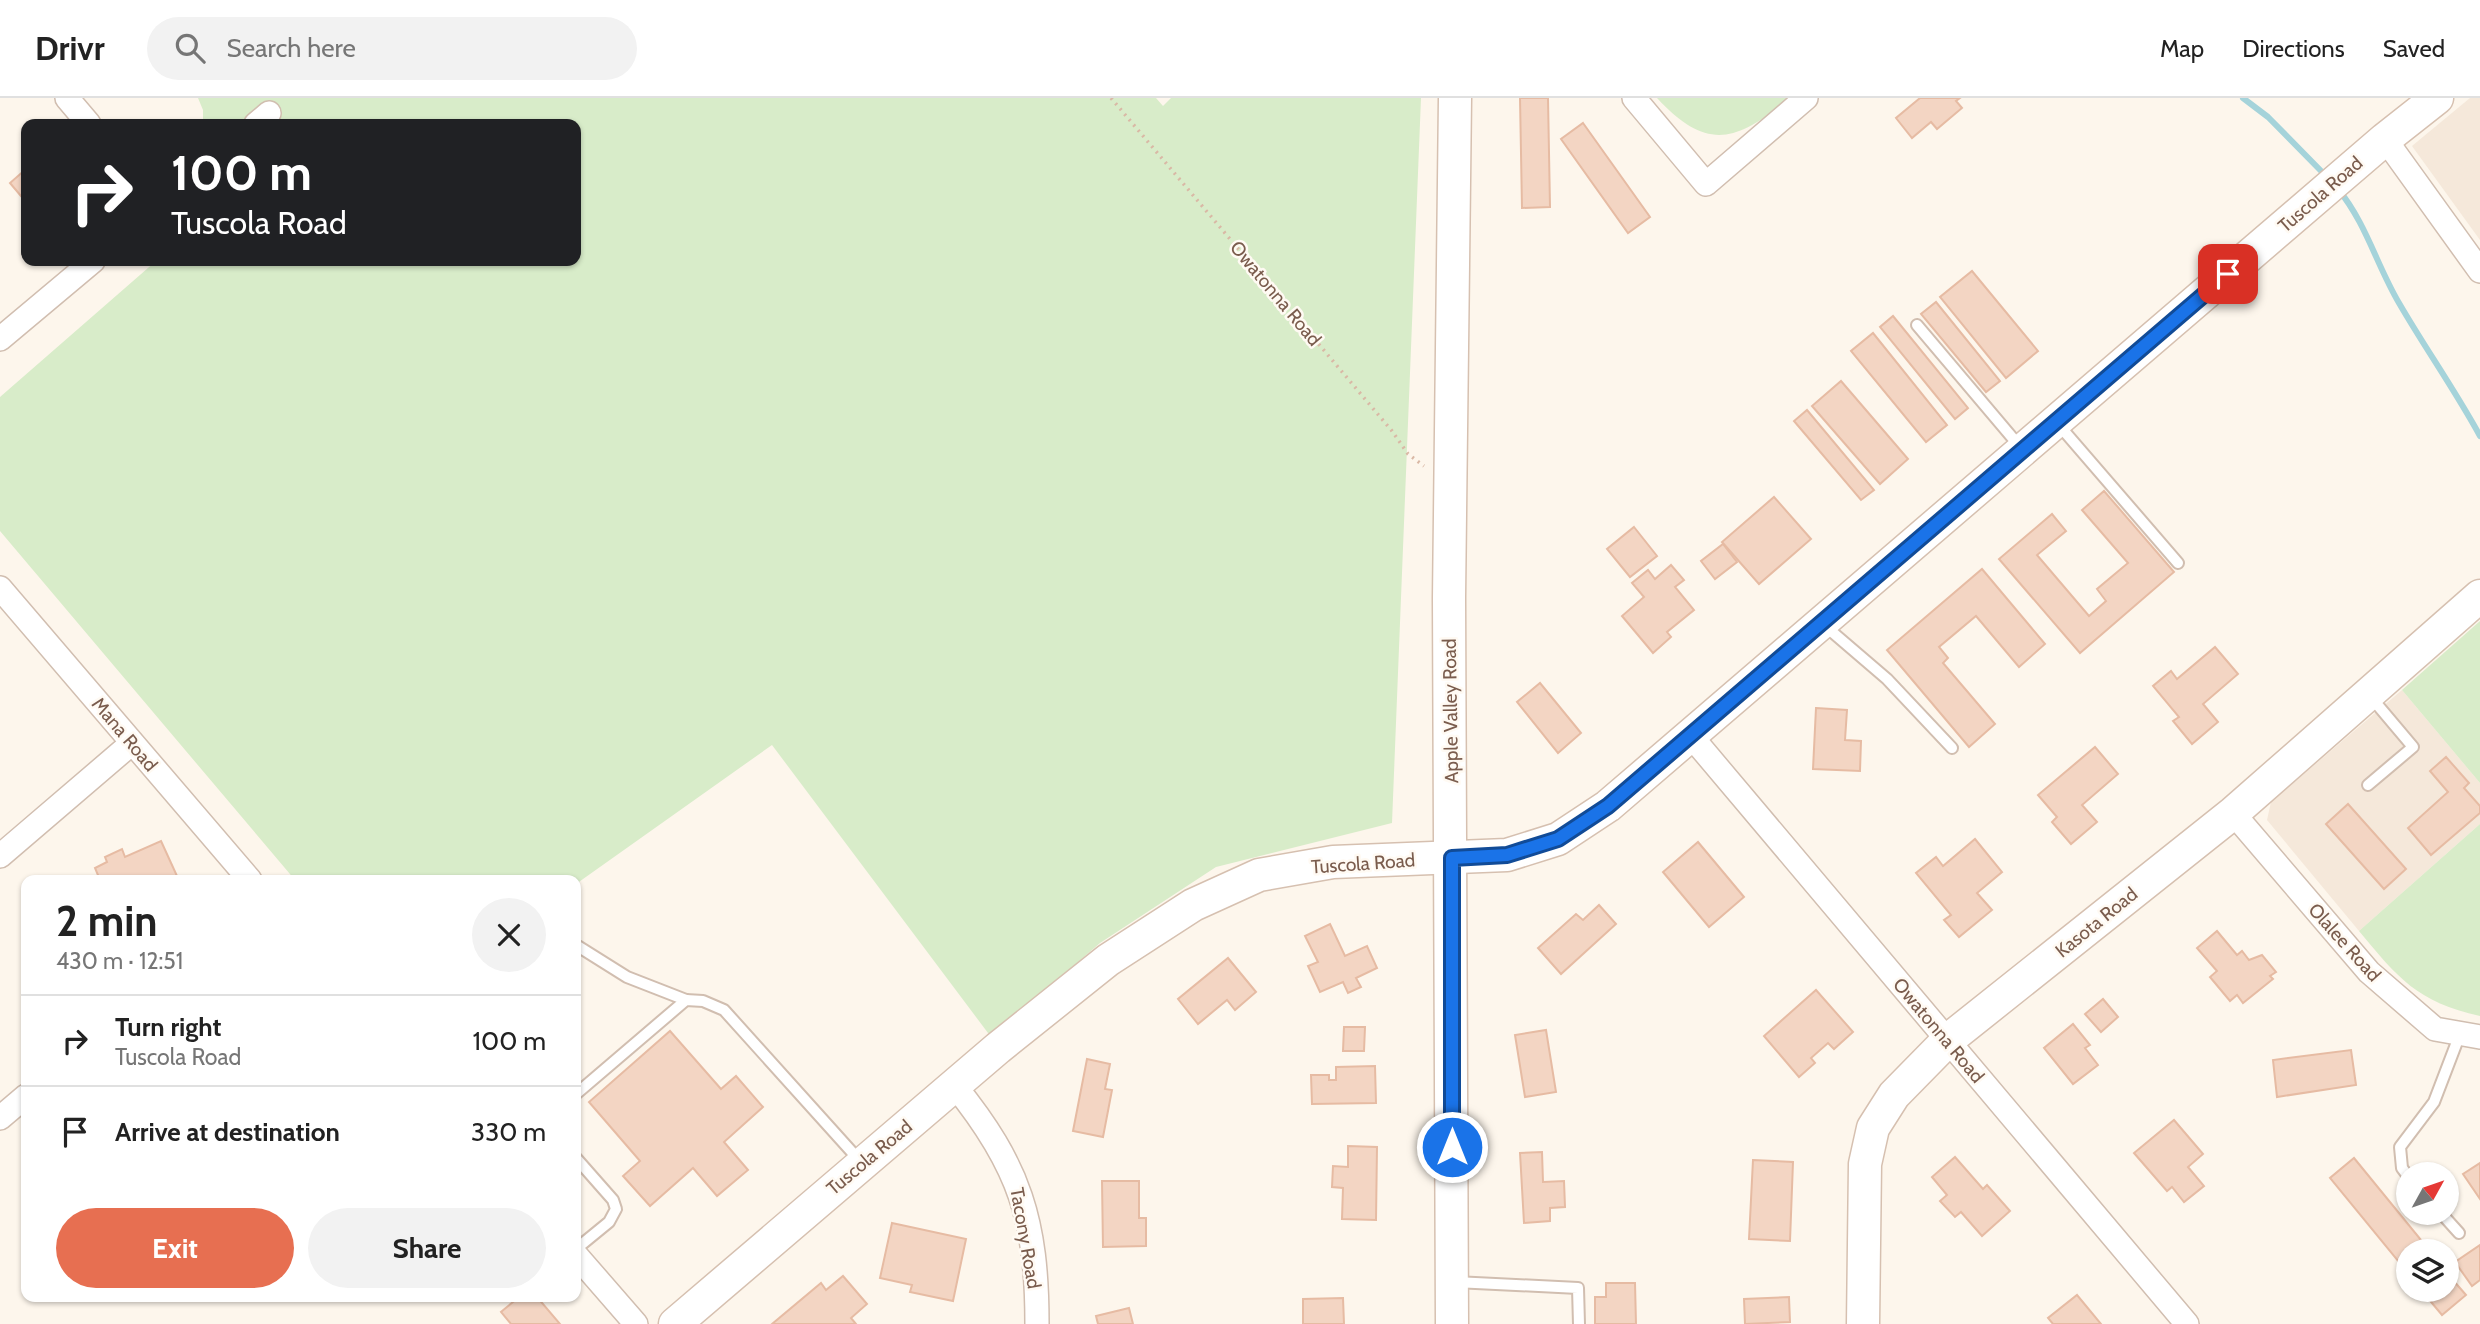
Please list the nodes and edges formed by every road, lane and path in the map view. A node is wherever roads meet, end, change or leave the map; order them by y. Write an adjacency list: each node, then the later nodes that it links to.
1 (67, 98): 7 (street)
2 (1111, 98): 15 (path, Owatonna Road)
3 (1455, 98): 15 (street, Apple Valley Road)
4 (1634, 98): 5 (street)
5 (1806, 98)
6 (2437, 98): 8 (street, Tuscola Road)
7 (85, 119)
8 (2385, 139): 10 (street); 13 (street, Tuscola Road)
9 (87, 266): 12 (street)
10 (2480, 271)
11 (1917, 326): 14 (lane)
12 (0, 339)
13 (2056, 422): 14 (street, Tuscola Road); 16 (lane)
14 (2022, 450): 19 (street, Tuscola Road)
15 (1450, 471): 27 (street, Apple Valley Road)
16 (2178, 563)
17 (0, 588): 22 (street, Mana Road)
18 (2480, 596): 20 (street, Kasota Road)
19 (1822, 623): 21 (street, Tuscola Road); 23 (lane)
20 (2368, 694): 24 (lane); 25 (street, Kasota Road)
21 (1691, 736): 27 (street, Tuscola Road); 32 (street, Owatonna Road)
22 (132, 743): 26 (street); 28 (street, Mana Road)
23 (1952, 748)
24 (2368, 785)
25 (2233, 813): 31 (street, Olalee Road); 32 (street, Kasota Road)
26 (0, 856)
27 (1452, 858): 33 (street, Tuscola Road); 44 (street, Apple Valley Road)
28 (246, 875)
29 (581, 948): 30 (lane)
30 (686, 1000): 34 (lane); 38 (lane)
31 (2470, 1036): 37 (lane)
32 (1948, 1040): 50 (street, Kasota Road); 51 (street, Owatonna Road)
33 (955, 1086): 38 (street, Tuscola Road); 47 (street, Tacony Road)
34 (581, 1090)
35 (21, 1100): 36 (street)
36 (0, 1118)
37 (2401, 1162)
38 (862, 1163): 46 (street, Tuscola Road)
39 (581, 1164): 42 (lane)
40 (2452, 1225): 41 (lane)
41 (2459, 1233)
42 (581, 1245)
43 (581, 1261): 45 (street)
44 (1452, 1282): 48 (street, Apple Valley Road); 49 (lane)
45 (636, 1324)
46 (675, 1324)
47 (1037, 1324)
48 (1452, 1324)
49 (1579, 1324)
50 (1863, 1324)
51 (2187, 1324)

